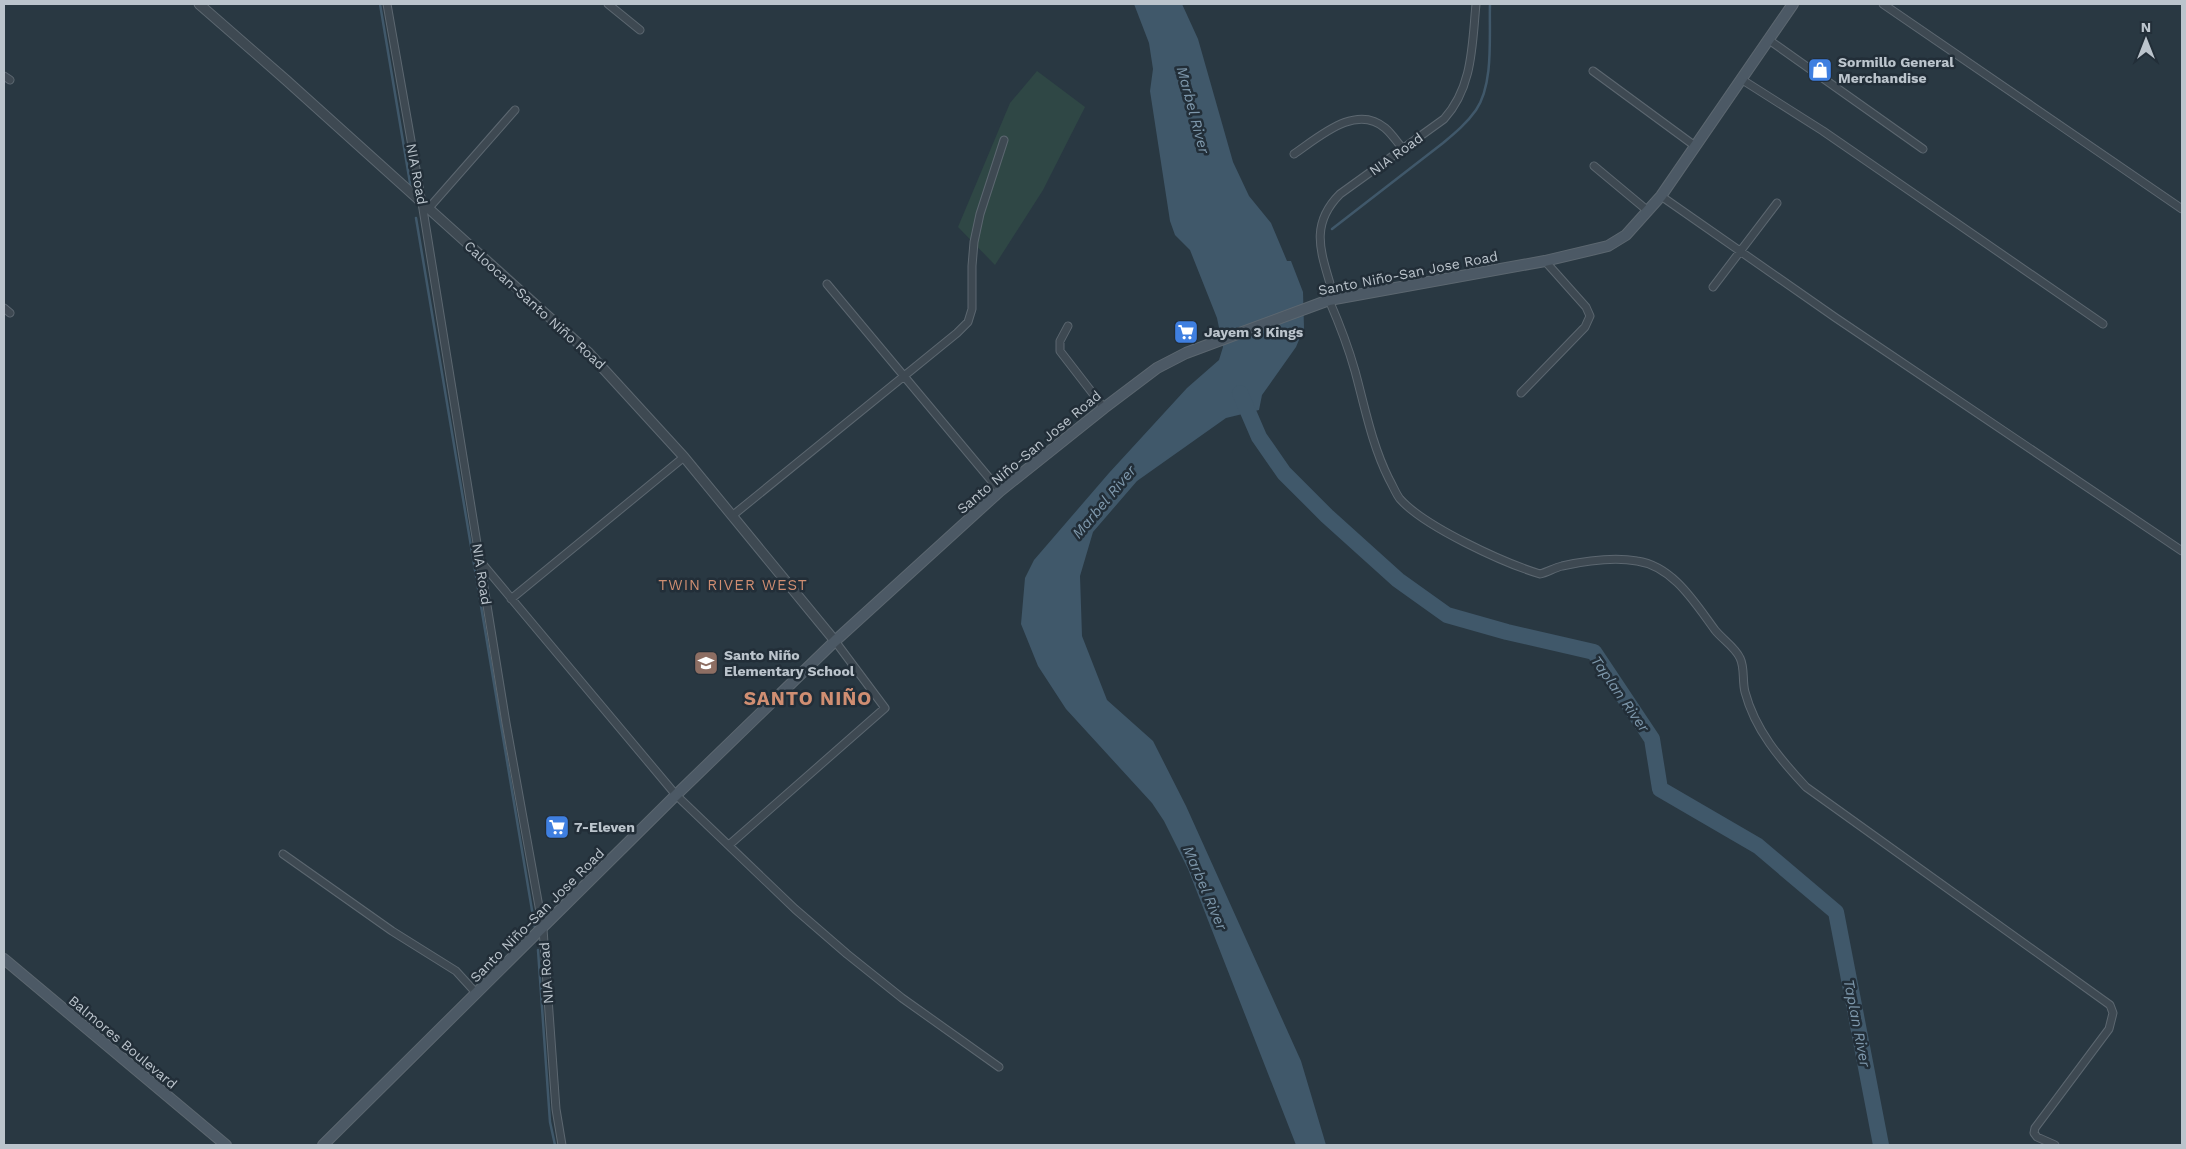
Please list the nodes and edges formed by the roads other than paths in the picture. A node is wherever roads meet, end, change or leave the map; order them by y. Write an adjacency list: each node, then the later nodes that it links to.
1 (199, 4): 20 (street, Caloocan-Santo Niño Road)
2 (387, 4): 20 (street, NIA Road)
3 (608, 4): 7 (street)
4 (1476, 4): 14 (street, NIA Road)
5 (1793, 4): 8 (main road, Santo Niño-San Jose Road)
6 (1883, 4): 21 (street)
7 (640, 30)
8 (1768, 40): 10 (main road, Santo Niño-San Jose Road); 15 (street)
9 (1592, 71): 13 (street)
10 (1741, 79): 13 (main road, Santo Niño-San Jose Road); 28 (street)
11 (515, 110): 20 (street)
12 (1004, 140): 30 (street)
13 (1695, 146): 18 (main road, Santo Niño-San Jose Road)
14 (1402, 149): 16 (street); 27 (street, NIA Road)
15 (1922, 149)
16 (1294, 154)
17 (1594, 166): 22 (street)
18 (1661, 196): 22 (main road, Santo Niño-San Jose Road); 23 (street)
19 (1777, 203): 23 (street)
20 (425, 206): 33 (street, Caloocan-Santo Niño Road); 37 (street, NIA Road)
21 (2182, 209)
22 (1648, 211): 24 (main road, Santo Niño-San Jose Road)
23 (1741, 252): 26 (street); 36 (street)
24 (1545, 261): 27 (main road, Santo Niño-San Jose Road); 31 (street)
25 (827, 284): 30 (street)
26 (1714, 287)
27 (1332, 299): 32 (main road, Santo Niño-San Jose Road); 50 (street, NIA Road)
28 (2103, 324)
29 (1068, 326): 32 (street)
30 (903, 376): 34 (street); 35 (street)
31 (1521, 393)
32 (1104, 408): 34 (main road, Santo Niño-San Jose Road)
33 (684, 457): 35 (street, Caloocan-Santo Niño Road); 38 (street)
34 (1000, 491): 39 (main road, Santo Niño-San Jose Road)
35 (732, 516): 39 (street, Caloocan-Santo Niño Road)
36 (2182, 551)
37 (480, 561): 38 (street); 43 (street, NIA Road)
38 (511, 599): 40 (street)
39 (835, 641): 40 (main road, Santo Niño-San Jose Road); 41 (street)
40 (676, 795): 41 (street); 43 (main road, Santo Niño-San Jose Road)
41 (729, 844): 46 (street)
42 (283, 854): 45 (street)
43 (543, 929): 45 (main road, Santo Niño-San Jose Road); 49 (street, NIA Road)
44 (4, 960): 47 (main road, Balmores Boulevard)
45 (477, 994): 48 (main road, Santo Niño-San Jose Road)
46 (999, 1067)
47 (226, 1145)
48 (323, 1145)
49 (562, 1145)
50 (2055, 1145)

